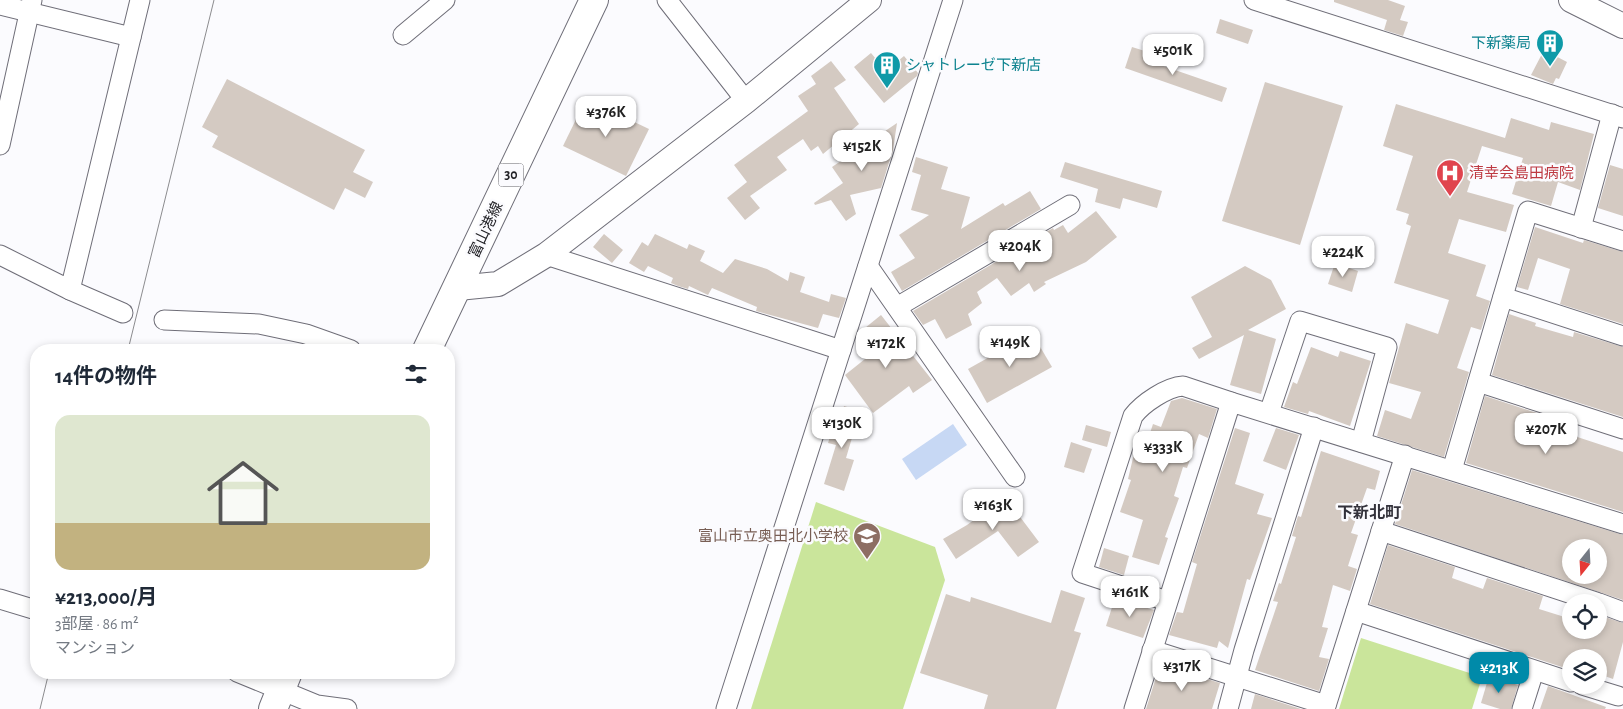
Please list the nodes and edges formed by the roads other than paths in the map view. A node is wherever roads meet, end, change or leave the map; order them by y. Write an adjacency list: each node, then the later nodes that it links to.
1 (140, 0): 13 (street)
2 (445, 0): 12 (street)
3 (594, 0): 23 (main road, 富山港線 / 30)
4 (667, 0): 14 (street)
5 (869, 0): 14 (street)
6 (953, 0): 22 (street)
7 (1254, 0): 15 (street)
8 (1571, 0): 11 (street)
9 (0, 5): 10 (street)
10 (31, 6): 13 (street); 16 (street)
11 (1623, 26)
12 (403, 35)
13 (131, 38): 24 (street)
14 (746, 101): 21 (street)
15 (1618, 116): 18 (street)
16 (0, 145)
17 (1070, 205): 26 (street)
18 (1581, 228): 19 (street); 25 (street)
19 (1623, 242)
20 (0, 255): 24 (street)
21 (546, 255): 23 (street); 32 (street)
22 (868, 266): 26 (street); 32 (street)
23 (458, 288): 31 (main road, 富山港線 / 30)
24 (70, 290): 27 (street)
25 (1503, 297): 29 (street); 33 (street)
26 (897, 307): 41 (street)
27 (123, 313)
28 (164, 320): 30 (street)
29 (1623, 336)
30 (334, 344)
31 (430, 344)
32 (840, 350): 59 (street)
33 (1478, 382): 37 (street); 40 (street)
34 (1231, 402): 35 (street); 46 (street); 46 (street)
35 (1269, 413): 36 (street); 38 (street)
36 (1314, 427): 38 (street); 53 (street)
37 (1623, 429)
38 (1361, 442): 39 (street)
39 (1405, 455): 40 (street); 43 (street)
40 (1452, 470): 42 (street)
41 (1015, 476)
42 (1623, 524)
43 (1381, 531): 44 (street); 49 (street)
44 (1570, 594)
45 (0, 600): 48 (street)
46 (1167, 601): 51 (street)
47 (1607, 606): 50 (street)
48 (30, 608)
49 (1356, 611): 52 (street); 57 (street)
50 (1623, 612)
51 (1152, 650): 53 (street); 60 (street)
52 (1534, 671): 55 (street); 62 (street)
53 (1238, 678): 57 (street); 61 (street)
54 (253, 679): 56 (street)
55 (1562, 679)
56 (280, 691): 58 (street)
57 (1326, 707)
58 (347, 709)
59 (726, 709)
60 (1134, 709)
61 (1228, 709)
62 (1522, 709)

